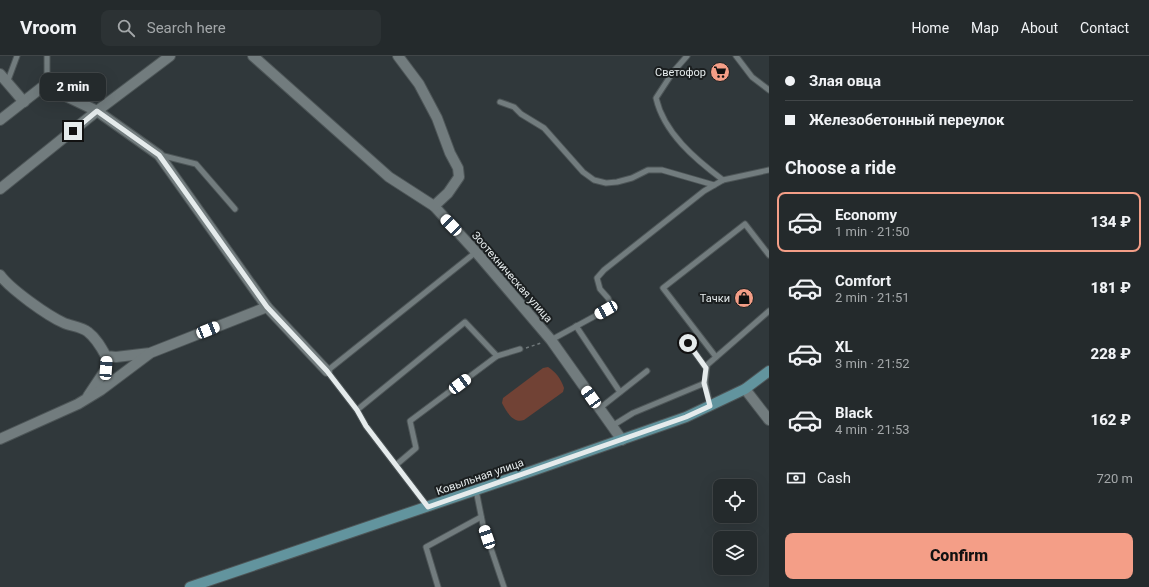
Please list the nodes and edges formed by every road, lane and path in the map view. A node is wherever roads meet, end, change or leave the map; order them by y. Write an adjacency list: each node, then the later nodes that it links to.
1 (17, 56): 9 (lane)
2 (47, 56): 10 (lane)
3 (170, 56): 14 (street)
4 (253, 56): 21 (street, Зоотехническая улица)
5 (398, 56): 21 (street)
6 (686, 56): 18 (lane)
7 (736, 56): 11 (lane)
8 (0, 74): 9 (street)
9 (7, 83): 12 (street)
10 (47, 87): 12 (street); 14 (street)
11 (769, 90)
12 (24, 102): 15 (street)
13 (500, 102): 19 (lane)
14 (97, 111): 16 (street); 20 (street)
15 (0, 120)
16 (159, 155): 22 (lane); 26 (street)
17 (769, 170): 18 (lane)
18 (723, 180): 19 (lane)
19 (714, 185): 28 (lane)
20 (0, 189)
21 (434, 206): 23 (street, Зоотехническая улица)
22 (235, 210)
23 (476, 252): 29 (street, Зоотехническая улица); 37 (lane)
24 (769, 255): 35 (lane)
25 (0, 275): 33 (street)
26 (267, 307): 32 (street); 37 (street)
27 (769, 311): 35 (lane)
28 (576, 326): 29 (lane); 42 (lane)
29 (551, 340): 31 (path); 45 (street, Зоотехническая улица)
30 (688, 343): 36 (lane)
31 (520, 350): 34 (lane)
32 (150, 353): 33 (street); 43 (street)
33 (106, 356): 43 (street)
34 (497, 356): 46 (lane); 51 (lane)
35 (716, 357): 36 (lane)
36 (706, 368): 40 (lane)
37 (327, 371): 46 (lane)
38 (647, 371): 42 (lane)
39 (769, 371): 41 (main road, Ковыльная улица)
40 (704, 383): 44 (lane); 48 (lane)
41 (745, 389): 44 (main road, Ковыльная улица); 47 (street)
42 (620, 392): 45 (lane)
43 (86, 399): 49 (street)
44 (710, 406): 50 (main road, Ковыльная улица)
45 (600, 408): 48 (street, Зоотехническая улица)
46 (357, 410): 51 (lane)
47 (769, 420)
48 (612, 426): 50 (street, Зоотехническая улица)
49 (0, 439)
50 (622, 440): 52 (main road, Ковыльная улица)
51 (396, 464): 53 (lane)
52 (476, 490): 53 (main road, Ковыльная улица); 54 (lane)
53 (428, 507): 55 (main road, Ковыльная улица)
54 (481, 517): 56 (lane); 57 (lane)
55 (190, 587)
56 (438, 587)
57 (504, 587)

